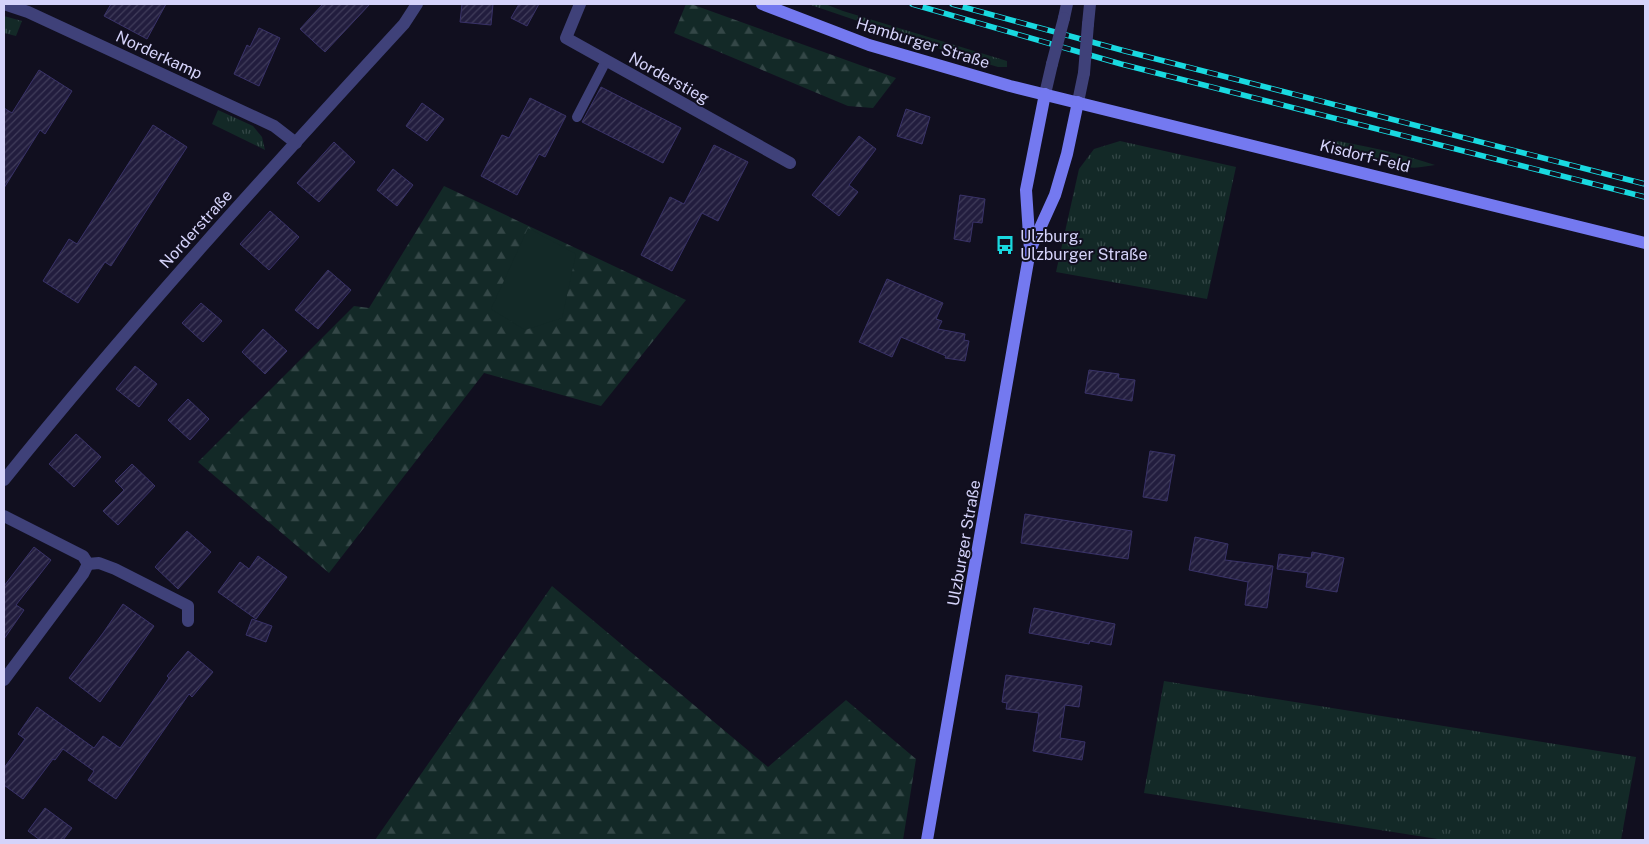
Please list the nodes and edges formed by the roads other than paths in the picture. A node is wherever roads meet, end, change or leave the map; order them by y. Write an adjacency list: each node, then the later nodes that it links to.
1 (4, 4): 11 (street, Norderkamp)
2 (417, 4): 11 (street, Norderstraße)
3 (580, 4): 7 (street, Norderstieg)
4 (762, 4): 8 (main road, Hamburger Straße)
5 (1067, 4): 8 (street, bridge)
6 (1090, 4): 9 (street, bridge)
7 (606, 61): 10 (lane); 12 (street, Norderstieg)
8 (1045, 94): 9 (main road, Hamburger Straße); 14 (main road, Ulzburger Straße)
9 (1078, 102): 13 (main road, Kisdorf-Feld); 14 (main road, Ulzburger Straße)
10 (577, 117)
11 (296, 142): 15 (street, Norderstraße)
12 (790, 162)
13 (1645, 242)
14 (1030, 250): 20 (main road, Ulzburger Straße)
15 (4, 480)
16 (4, 516): 17 (street)
17 (88, 564): 18 (street); 19 (street)
18 (188, 621)
19 (4, 680)
20 (928, 840)

